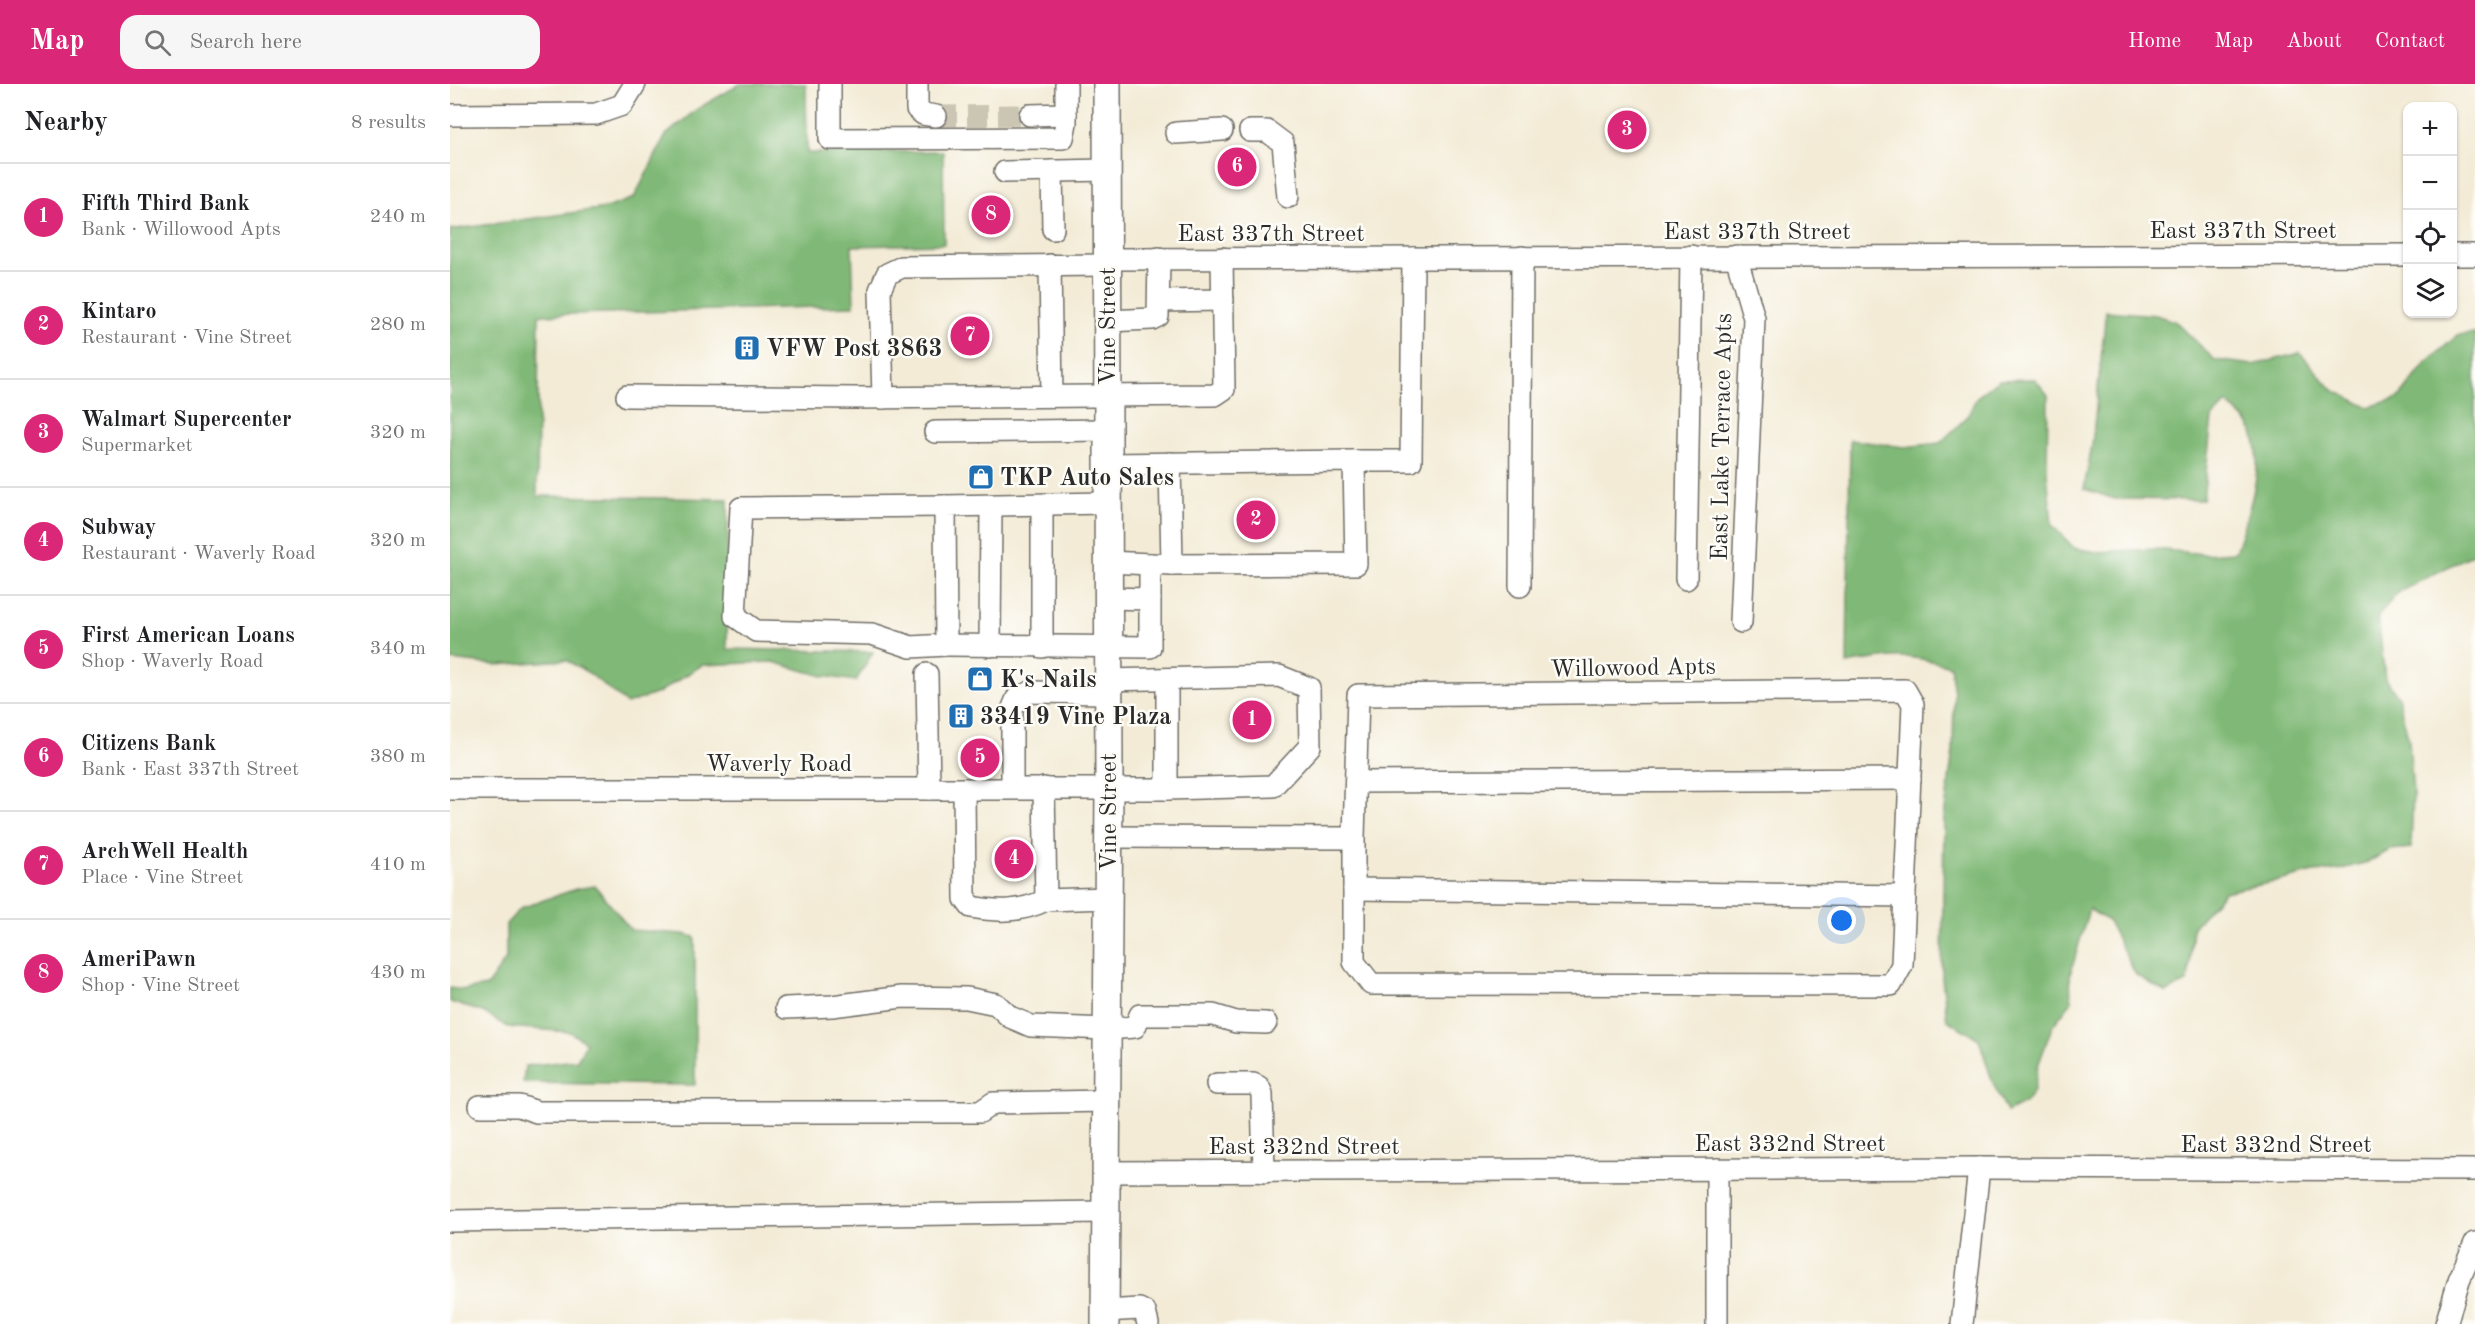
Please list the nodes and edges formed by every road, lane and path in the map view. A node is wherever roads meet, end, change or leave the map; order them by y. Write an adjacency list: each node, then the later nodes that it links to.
1 (635, 84): 7 (street)
2 (831, 84): 6 (street)
3 (917, 84): 9 (street)
4 (1066, 84): 6 (street)
5 (1107, 84): 13 (main road, Vine Street)
6 (1066, 114): 8 (street)
7 (450, 115)
8 (1030, 115)
9 (936, 116)
10 (1222, 130): 12 (street)
11 (1250, 131): 16 (street)
12 (1176, 133)
13 (1106, 170): 14 (street); 27 (main road, Vine Street)
14 (1052, 171): 15 (street); 17 (street)
15 (1005, 172)
16 (1288, 197)
17 (1053, 229)
18 (2403, 255): 22 (street, East 337th Street)
19 (2457, 255): 20 (street)
20 (2475, 255)
21 (1691, 256): 22 (street, East 337th Street); 23 (street, East 337th Street); 48 (street, East Lake Terrace Apts)
22 (1736, 256): 52 (street, East Lake Terrace Apts)
23 (1522, 257): 26 (street, East 337th Street); 49 (street)
24 (1159, 258): 25 (street, East 337th Street); 27 (street, East 337th Street); 30 (street)
25 (1222, 258): 26 (street, East 337th Street); 29 (street)
26 (1413, 258): 38 (street)
27 (1106, 262): 28 (street, East 337th Street); 31 (main road, Vine Street)
28 (1050, 265): 33 (street); 35 (street, East 337th Street)
29 (1223, 300): 30 (street); 34 (street)
30 (1159, 301): 31 (street)
31 (1107, 321): 34 (main road, Vine Street)
32 (627, 396): 35 (street)
33 (1052, 396): 34 (street); 35 (street)
34 (1107, 396): 36 (main road, Vine Street)
35 (883, 398)
36 (1107, 430): 37 (street); 40 (main road, Vine Street)
37 (935, 432)
38 (1354, 461): 39 (street); 47 (street)
39 (1170, 463): 40 (street); 47 (street)
40 (1107, 464): 41 (main road, Vine Street)
41 (1107, 503): 42 (street); 45 (main road, Vine Street)
42 (1042, 505): 44 (street); 55 (street)
43 (945, 506): 44 (street); 53 (street); 53 (street)
44 (991, 507): 54 (street)
45 (1108, 562): 46 (street); 50 (main road, Vine Street)
46 (1150, 564): 47 (street); 51 (street)
47 (1172, 565)
48 (1686, 579)
49 (1520, 586)
50 (1108, 598): 51 (street); 56 (main road, Vine Street)
51 (1150, 599): 56 (street)
52 (1741, 622)
53 (946, 645): 54 (street)
54 (990, 646): 55 (street)
55 (1042, 647): 56 (street)
56 (1108, 648): 59 (main road, Vine Street)
57 (927, 674): 66 (street)
58 (1167, 679): 59 (street); 68 (street); 68 (street, Waverly Road)
59 (1108, 686): 62 (street); 64 (main road, Vine Street)
60 (1910, 779): 61 (street); 61 (street, Willowood Apts); 72 (street, Willowood Apts)
61 (1356, 782): 70 (street, Willowood Apts)
62 (1012, 788): 63 (street, Waverly Road); 67 (street, Waverly Road)
63 (1044, 788): 64 (street, Waverly Road); 74 (street)
64 (1109, 788): 68 (street, Waverly Road); 69 (main road, Vine Street)
65 (450, 789): 66 (street, Waverly Road)
66 (929, 789): 67 (street, Waverly Road)
67 (964, 789): 74 (street)
68 (1167, 789)
69 (1108, 837): 70 (street); 73 (main road, Vine Street)
70 (1354, 838): 71 (street, Willowood Apts)
71 (1354, 889): 72 (street); 72 (street, Willowood Apts)
72 (1905, 896)
73 (1108, 898): 74 (street); 77 (main road, Vine Street)
74 (1046, 900)
75 (786, 1008): 77 (street)
76 (1266, 1023): 77 (street)
77 (1107, 1029): 79 (main road, Vine Street)
78 (1217, 1084): 85 (street)
79 (1107, 1101): 80 (street); 84 (main road, Vine Street)
80 (480, 1106)
81 (1980, 1168): 82 (street, East 332nd Street); 83 (street, East 332nd Street); 92 (street)
82 (1717, 1169): 85 (street, East 332nd Street); 91 (street)
83 (2475, 1170)
84 (1105, 1172): 85 (street, East 332nd Street); 86 (main road, Vine Street)
85 (1264, 1172)
86 (1105, 1212): 87 (street); 89 (main road, Vine Street)
87 (450, 1221)
88 (2475, 1243): 93 (street)
89 (1105, 1317): 90 (street)
90 (1148, 1324)
91 (1717, 1324)
92 (1962, 1324)
93 (2445, 1324)

